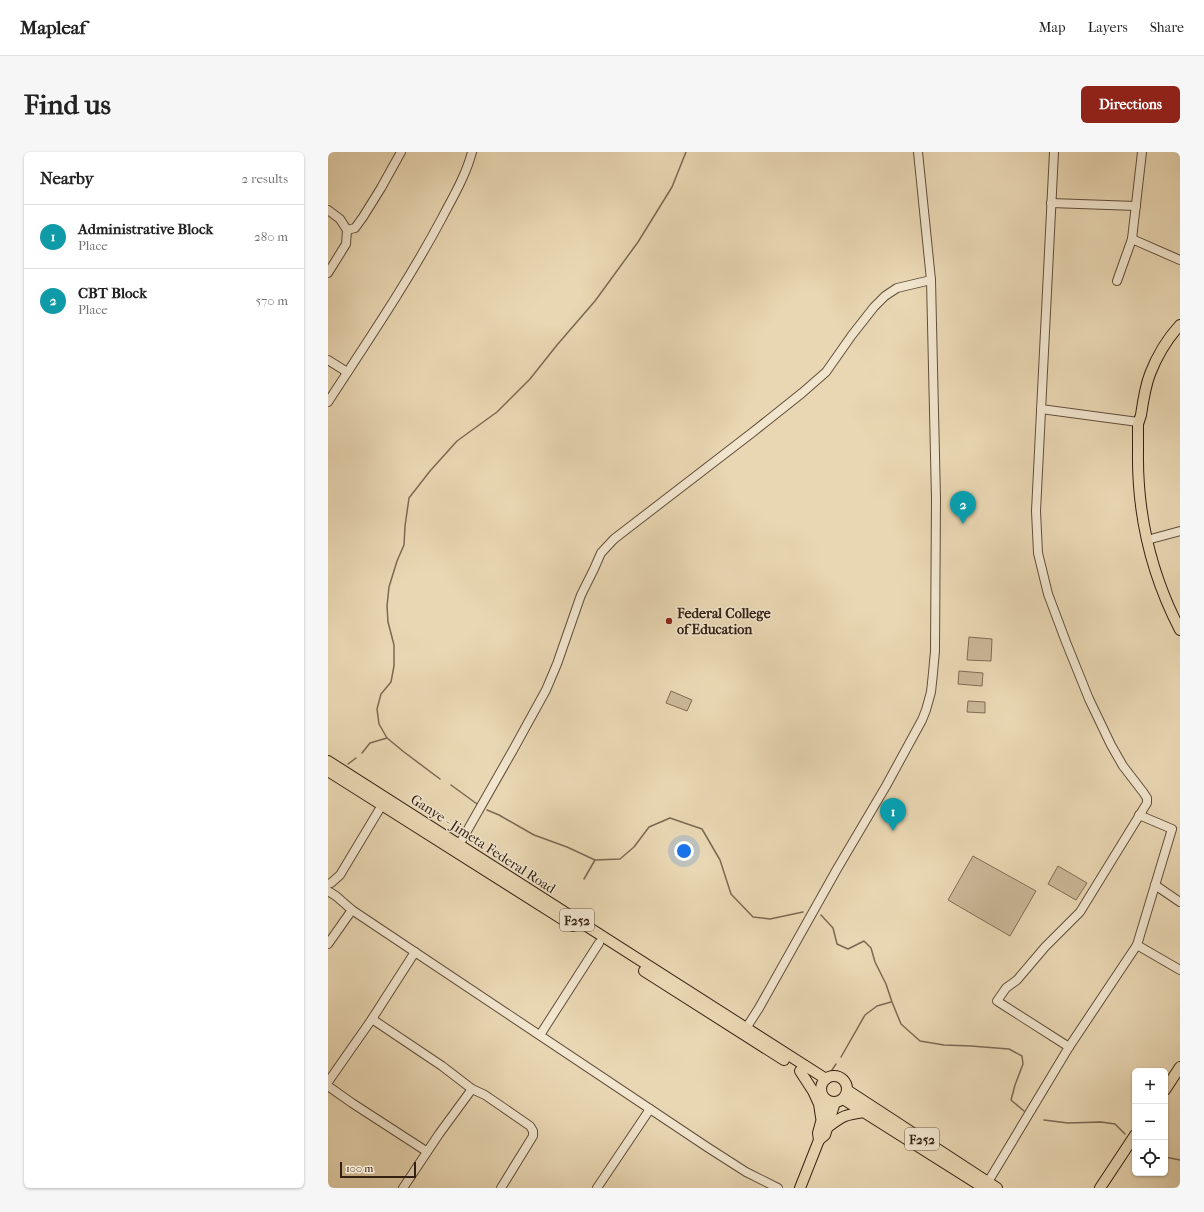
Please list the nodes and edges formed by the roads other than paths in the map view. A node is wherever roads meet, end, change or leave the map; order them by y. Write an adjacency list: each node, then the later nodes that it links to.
1 (401, 152): 9 (street)
2 (472, 152): 17 (street)
3 (918, 152): 13 (street)
4 (1054, 152): 6 (street)
5 (1142, 152): 7 (street)
6 (1051, 203): 7 (street); 19 (street)
7 (1136, 206): 10 (street)
8 (328, 210): 9 (street)
9 (347, 230): 12 (street)
10 (1132, 238): 11 (street); 14 (street)
11 (1180, 260)
12 (328, 273)
13 (930, 280): 28 (street); 40 (street)
14 (1117, 281)
15 (1180, 325): 20 (main road)
16 (328, 360): 17 (street)
17 (347, 372): 18 (street)
18 (328, 402)
19 (1041, 409): 20 (street); 27 (street)
20 (1138, 422): 22 (main road)
21 (1180, 531): 22 (street)
22 (1147, 540): 23 (main road)
23 (1180, 630)
24 (328, 762): 26 (main road, Ganye - Jimeta Federal Road / F252)
25 (328, 771): 26 (main road, Ganye - Jimeta Federal Road / F252)
26 (384, 802): 28 (main road, Ganye - Jimeta Federal Road / F252); 29 (street); 34 (main road, Ganye - Jimeta Federal Road / F252)
27 (1139, 815): 30 (street); 42 (street)
28 (459, 845): 40 (main road, Ganye - Jimeta Federal Road / F252)
29 (328, 884)
30 (1155, 886): 32 (street); 36 (street)
31 (328, 891): 33 (street)
32 (1180, 902)
33 (352, 910): 35 (street); 37 (street)
34 (599, 943): 40 (main road, Ganye - Jimeta Federal Road / F252); 41 (street)
35 (328, 944)
36 (1137, 945): 38 (street); 42 (street)
37 (415, 952): 39 (street); 41 (street)
38 (1180, 970)
39 (372, 1019): 45 (street); 49 (street)
40 (744, 1031): 43 (main road, Ganye - Jimeta Federal Road / F252); 46 (main road, Ganye - Jimeta Federal Road / F252)
41 (540, 1035): 51 (street)
42 (1069, 1047): 56 (street)
43 (800, 1071): 46 (main road, Ganye - Jimeta Federal Road / F252); 53 (main road)
44 (1178, 1073): 48 (main road)
45 (328, 1082)
46 (824, 1082): 50 (main road); 50 (main road)
47 (328, 1086): 55 (street)
48 (1168, 1086)
49 (472, 1089): 55 (street); 58 (street)
50 (838, 1098): 52 (main road, F252); 53 (main road); 56 (main road, F252)
51 (650, 1109): 59 (street); 60 (street)
52 (865, 1112): 53 (main road); 56 (main road, F252)
53 (825, 1124): 61 (main road)
54 (1132, 1140): 63 (main road)
55 (426, 1151): 57 (street)
56 (986, 1185): 62 (main road, F252)
57 (403, 1188)
58 (501, 1188)
59 (597, 1188)
60 (778, 1188)
61 (800, 1188)
62 (997, 1188)
63 (1100, 1188)

